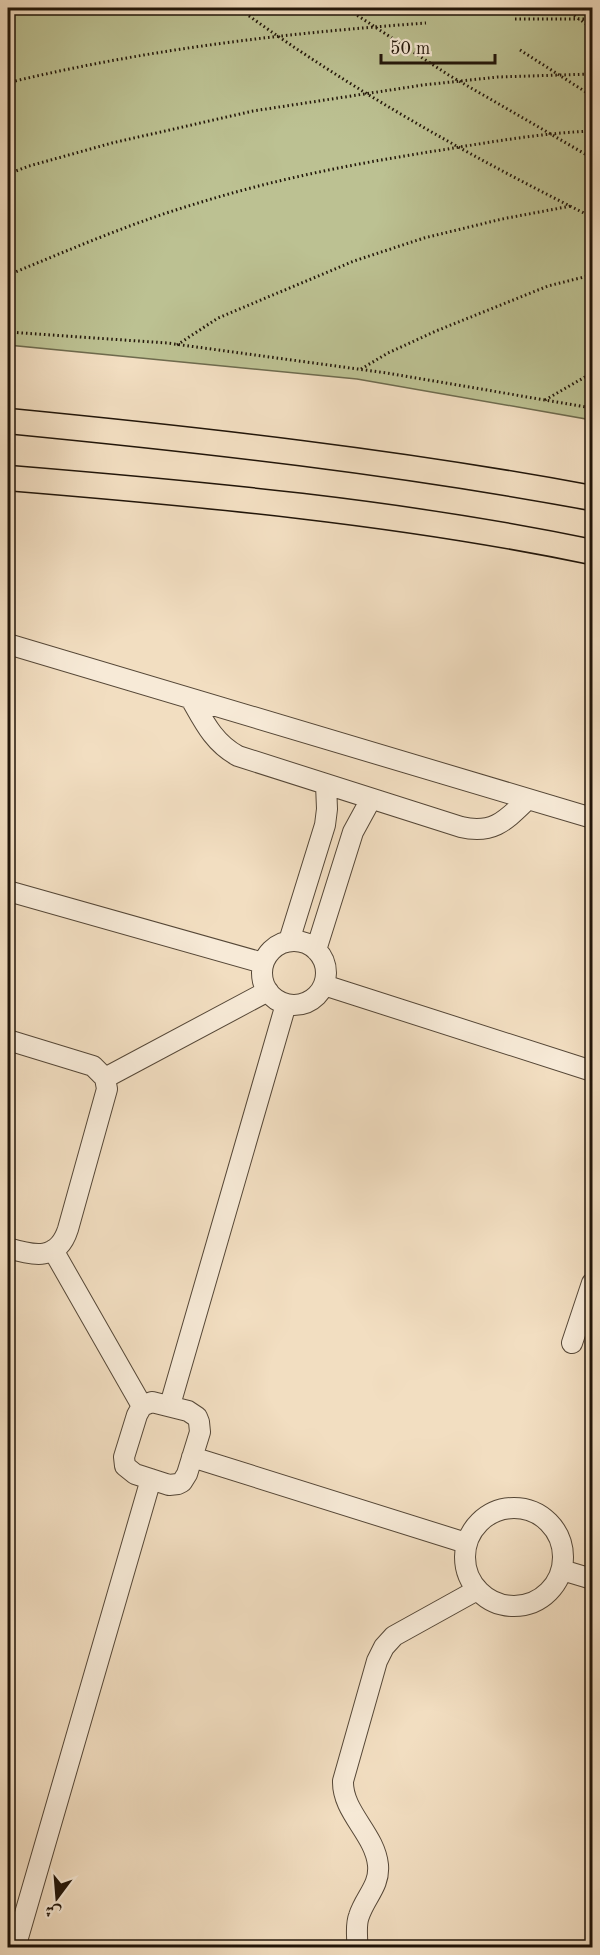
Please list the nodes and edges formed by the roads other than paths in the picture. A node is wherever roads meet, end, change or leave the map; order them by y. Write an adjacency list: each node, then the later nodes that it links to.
1 (8, 421): 3 (main road)
2 (8, 478): 4 (main road)
3 (592, 498)
4 (592, 552)
5 (8, 644): 6 (street)
6 (191, 699): 7 (street); 9 (street)
7 (326, 784): 8 (street); 11 (street)
8 (371, 799): 9 (street); 12 (street)
9 (528, 799): 10 (street)
10 (592, 818)
11 (322, 832): 12 (street); 14 (street)
12 (351, 842): 15 (street)
13 (8, 891): 16 (street)
14 (289, 941): 15 (street); 16 (street)
15 (316, 950): 17 (street)
16 (263, 963): 18 (street)
17 (324, 985): 19 (street); 21 (street)
18 (268, 991): 19 (street); 22 (street)
19 (286, 1004): 27 (street)
20 (8, 1040): 22 (street)
21 (592, 1071)
22 (105, 1078): 24 (street)
23 (8, 1248): 24 (street)
24 (53, 1250): 28 (street)
25 (592, 1283): 26 (street)
26 (572, 1343)
27 (170, 1405): 28 (street); 29 (street)
28 (142, 1406): 30 (street)
29 (192, 1457): 30 (street); 31 (street)
30 (151, 1479): 35 (street)
31 (466, 1543): 32 (street); 34 (street)
32 (562, 1570): 33 (street); 34 (street)
33 (592, 1580)
34 (477, 1590): 36 (street)
35 (15, 1947)
36 (357, 1947)

